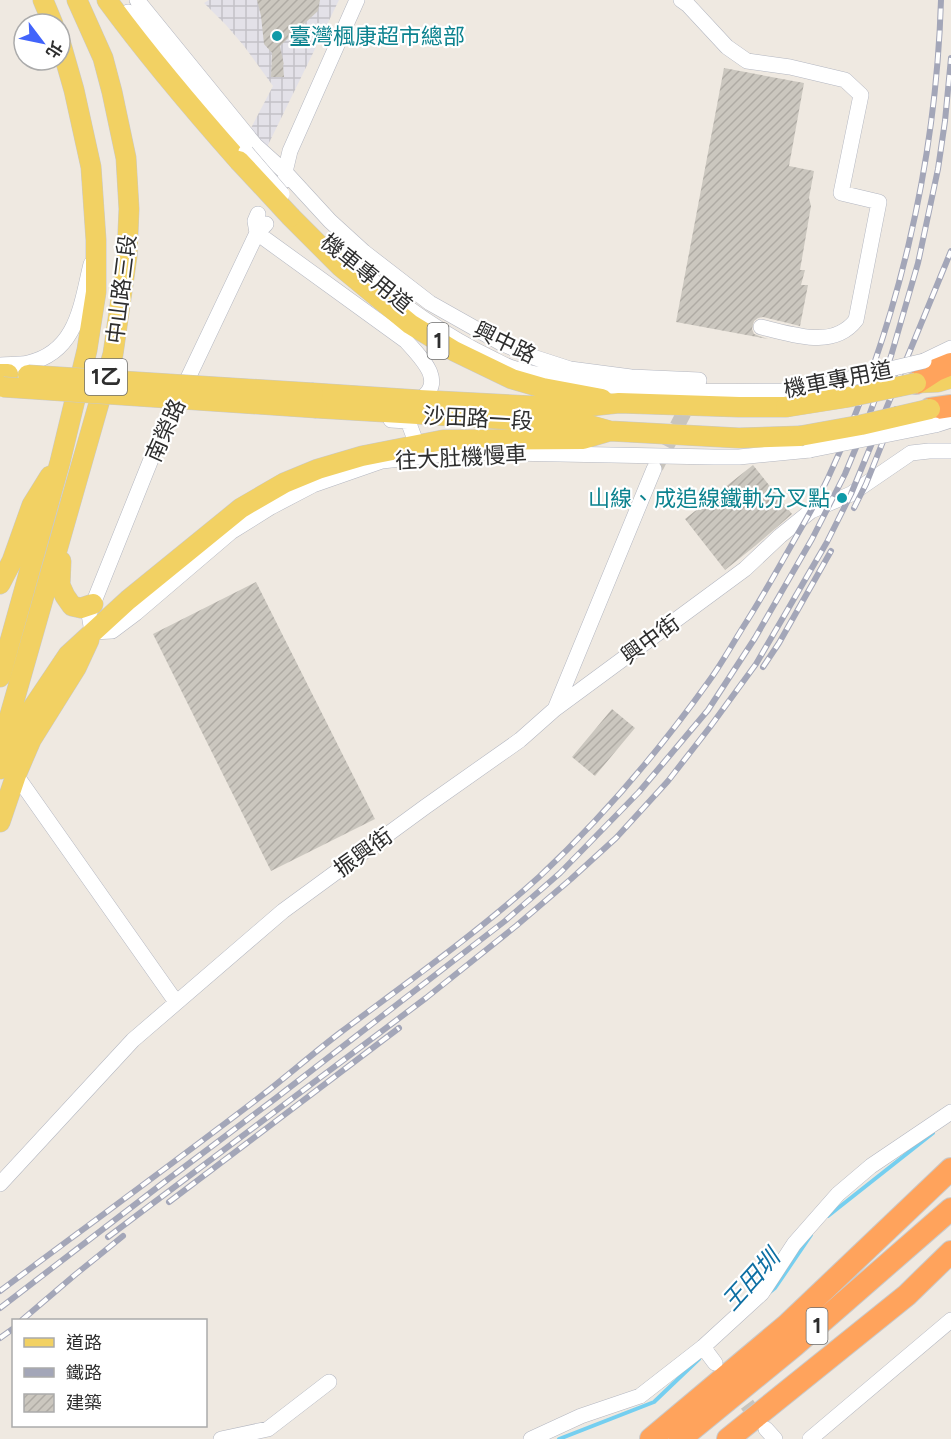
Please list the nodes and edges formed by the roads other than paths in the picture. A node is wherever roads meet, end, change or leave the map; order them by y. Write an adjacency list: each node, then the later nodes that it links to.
1 (77, 0): 32 (main road, 中山路三段 / 1乙)
2 (107, 0): 8 (main road, 沙田路一段 / 1)
3 (118, 0): 8 (street)
4 (137, 0): 9 (street)
5 (357, 0): 9 (street)
6 (681, 0): 12 (street)
7 (69, 72): 11 (main road, 中山路三段)
8 (243, 156): 10 (main road, 沙田路一段 / 1, bridge)
9 (282, 177): 18 (street, 興中路)
10 (291, 211): 19 (street, 機車專用道); 22 (main road, 沙田路一段 / 1)
11 (96, 240): 16 (street); 30 (main road, 中山路三段)
12 (761, 327)
13 (951, 348): 19 (street, 機車專用道, bridge)
14 (951, 364): 17 (highway)
15 (951, 378): 17 (main road, 沙田路一段 / 1)
16 (2, 382): 23 (main road, 沙田路一段 / 1, bridge)
17 (916, 383): 19 (main road, 沙田路一段 / 1, bridge)
18 (697, 388)
19 (792, 399): 22 (main road, 沙田路一段 / 1)
20 (951, 399): 24 (main road, 沙田路一段 / 1)
21 (419, 400): 22 (main road, 沙田路一段 / 1); 23 (main road, 沙田路一段 / 1); 35 (street, 南榮路)
22 (619, 403)
23 (315, 405): 26 (main road, 沙田路一段 / 1); 28 (street)
24 (938, 414): 25 (street); 27 (main road, 沙田路一段 / 1, bridge)
25 (951, 420)
26 (610, 431): 27 (main road, 沙田路一段 / 1); 28 (main road)
27 (805, 443): 28 (street, 往大肚機慢車)
28 (421, 451): 36 (main road)
29 (951, 451): 38 (street, 興中街)
30 (60, 462): 33 (street); 34 (main road); 37 (main road, 中山路三段)
31 (654, 469): 38 (street)
32 (63, 527): 35 (main road); 39 (main road, 中山路三段 / 1乙)
33 (0, 575)
34 (0, 584)
35 (93, 604): 36 (street, 南榮路)
36 (92, 632): 40 (main road)
37 (0, 677)
38 (555, 709): 42 (street, 振興街)
39 (0, 750)
40 (8, 772): 41 (main road); 42 (street)
41 (0, 822)
42 (177, 1002): 45 (street, 振興街)
43 (951, 1112): 51 (street)
44 (947, 1172): 56 (highway)
45 (0, 1184)
46 (951, 1209): 57 (highway, 1)
47 (951, 1252): 49 (highway, 1)
48 (951, 1262): 49 (highway)
49 (906, 1295): 58 (highway, 1)
50 (951, 1320): 59 (street)
51 (703, 1347): 52 (street); 55 (street)
52 (715, 1363)
53 (329, 1382): 54 (street)
54 (221, 1439)
55 (531, 1439)
56 (651, 1439)
57 (680, 1439)
58 (728, 1439)
59 (810, 1439)

